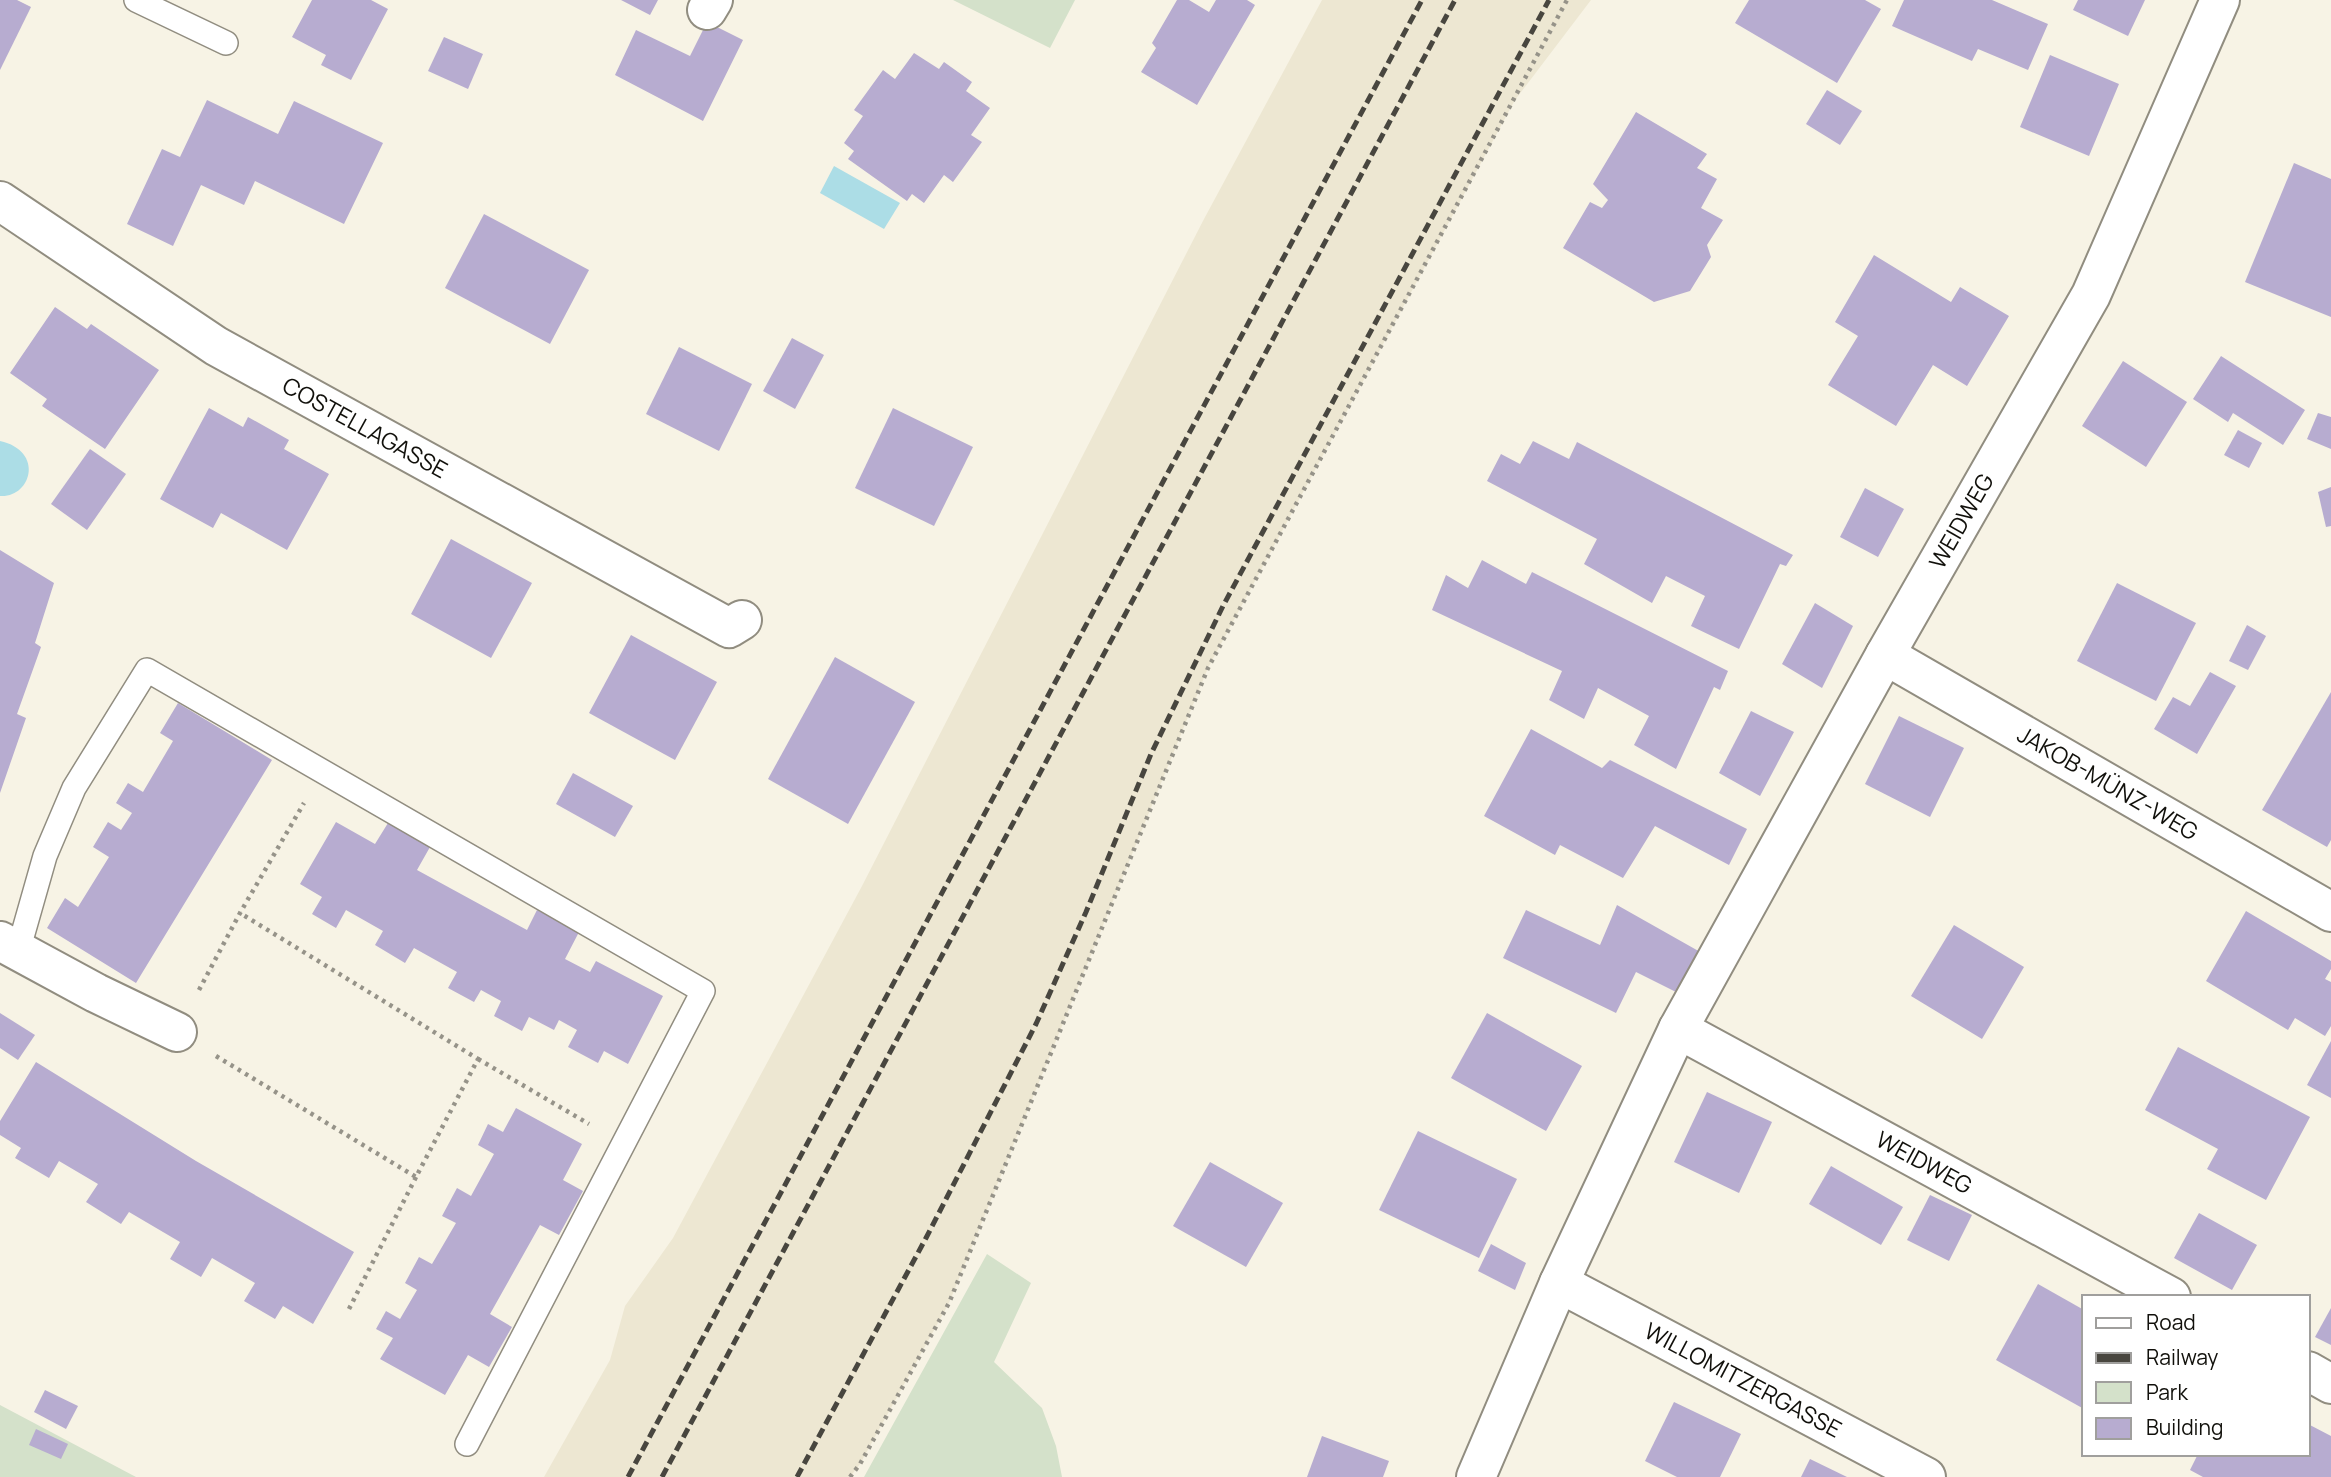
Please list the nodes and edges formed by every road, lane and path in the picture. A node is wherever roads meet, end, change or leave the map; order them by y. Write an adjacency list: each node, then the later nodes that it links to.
1 (136, 0): 4 (lane)
2 (1567, 0): 23 (path)
3 (2220, 0): 7 (street, WEIDWEG)
4 (226, 43)
5 (0, 201): 6 (street, COSTELLAGASSE)
6 (742, 620)
7 (1885, 655): 9 (street, JAKOB-MÜNZ-WEG); 12 (street, WEIDWEG)
8 (310, 793): 10 (path)
9 (2331, 912)
10 (240, 914): 13 (path); 14 (path)
11 (9, 946): 13 (street); 15 (lane)
12 (1678, 1029): 17 (street, WEIDWEG); 18 (street, WEIDWEG)
13 (177, 1032): 16 (path)
14 (478, 1059): 15 (path); 16 (path)
15 (622, 1143): 22 (lane)
16 (416, 1177): 19 (path)
17 (1559, 1283): 24 (street, WEIDWEG); 25 (street, WILLOMITZERGASSE)
18 (2167, 1295)
19 (349, 1309)
20 (2310, 1372): 21 (street)
21 (2331, 1384)
22 (467, 1444)
23 (850, 1477)
24 (1476, 1477)
25 (1926, 1477)

